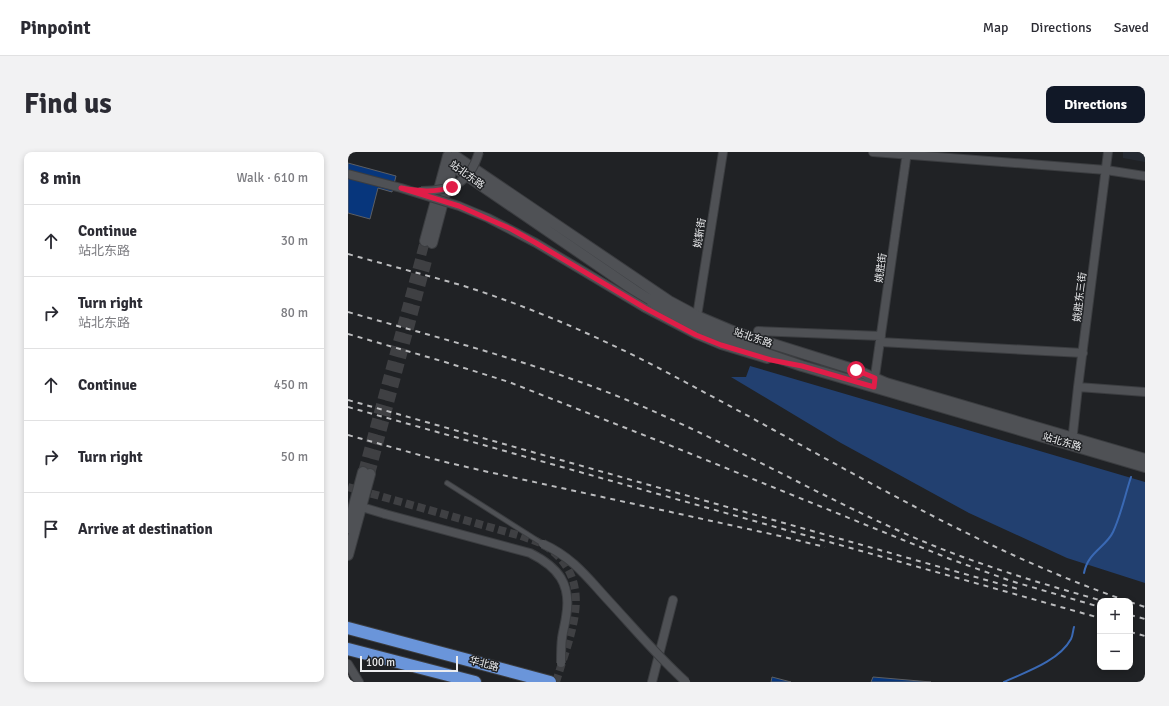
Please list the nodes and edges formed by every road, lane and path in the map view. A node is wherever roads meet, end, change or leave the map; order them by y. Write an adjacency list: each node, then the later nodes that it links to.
1 (479, 152): 10 (street, bridge)
2 (723, 152): 12 (street, 姚靳街)
3 (873, 152): 5 (street)
4 (1108, 152): 7 (street, 姚胜东三街)
5 (907, 153): 7 (street); 14 (street, 姚胜街)
6 (452, 158): 11 (street); 12 (street, 站北东路); 16 (street, 站北东路)
7 (1106, 170): 9 (street); 15 (street, 姚胜东三街)
8 (348, 174): 10 (street, bridge)
9 (1145, 176)
10 (401, 188): 16 (street, bridge)
11 (429, 242)
12 (697, 316): 17 (street, 站北东路)
13 (758, 331): 14 (street)
14 (880, 339): 15 (street); 17 (street, 姚胜街)
15 (1083, 353): 18 (street, 姚胜东三街)
16 (802, 366): 17 (street, 站北东路)
17 (874, 382): 20 (street, 站北东路)
18 (1078, 387): 19 (street); 20 (street, 姚胜东三街)
19 (1145, 392)
20 (1072, 441): 21 (street, 站北东路); 22 (street, 站北东路)
21 (1145, 459)
22 (1145, 467)
23 (367, 473): 25 (street)
24 (447, 483): 27 (lane)
25 (358, 506): 26 (street); 28 (street); 33 (street, bridge)
26 (348, 528)
27 (543, 544): 39 (street, bridge)
28 (348, 556)
29 (673, 600): 38 (street)
30 (348, 623): 31 (street)
31 (353, 630): 37 (highway, 华北路)
32 (348, 649): 36 (highway, 华北路)
33 (562, 663)
34 (348, 664): 35 (street)
35 (359, 682)
36 (474, 682)
37 (550, 682)
38 (652, 682)
39 (686, 682)

